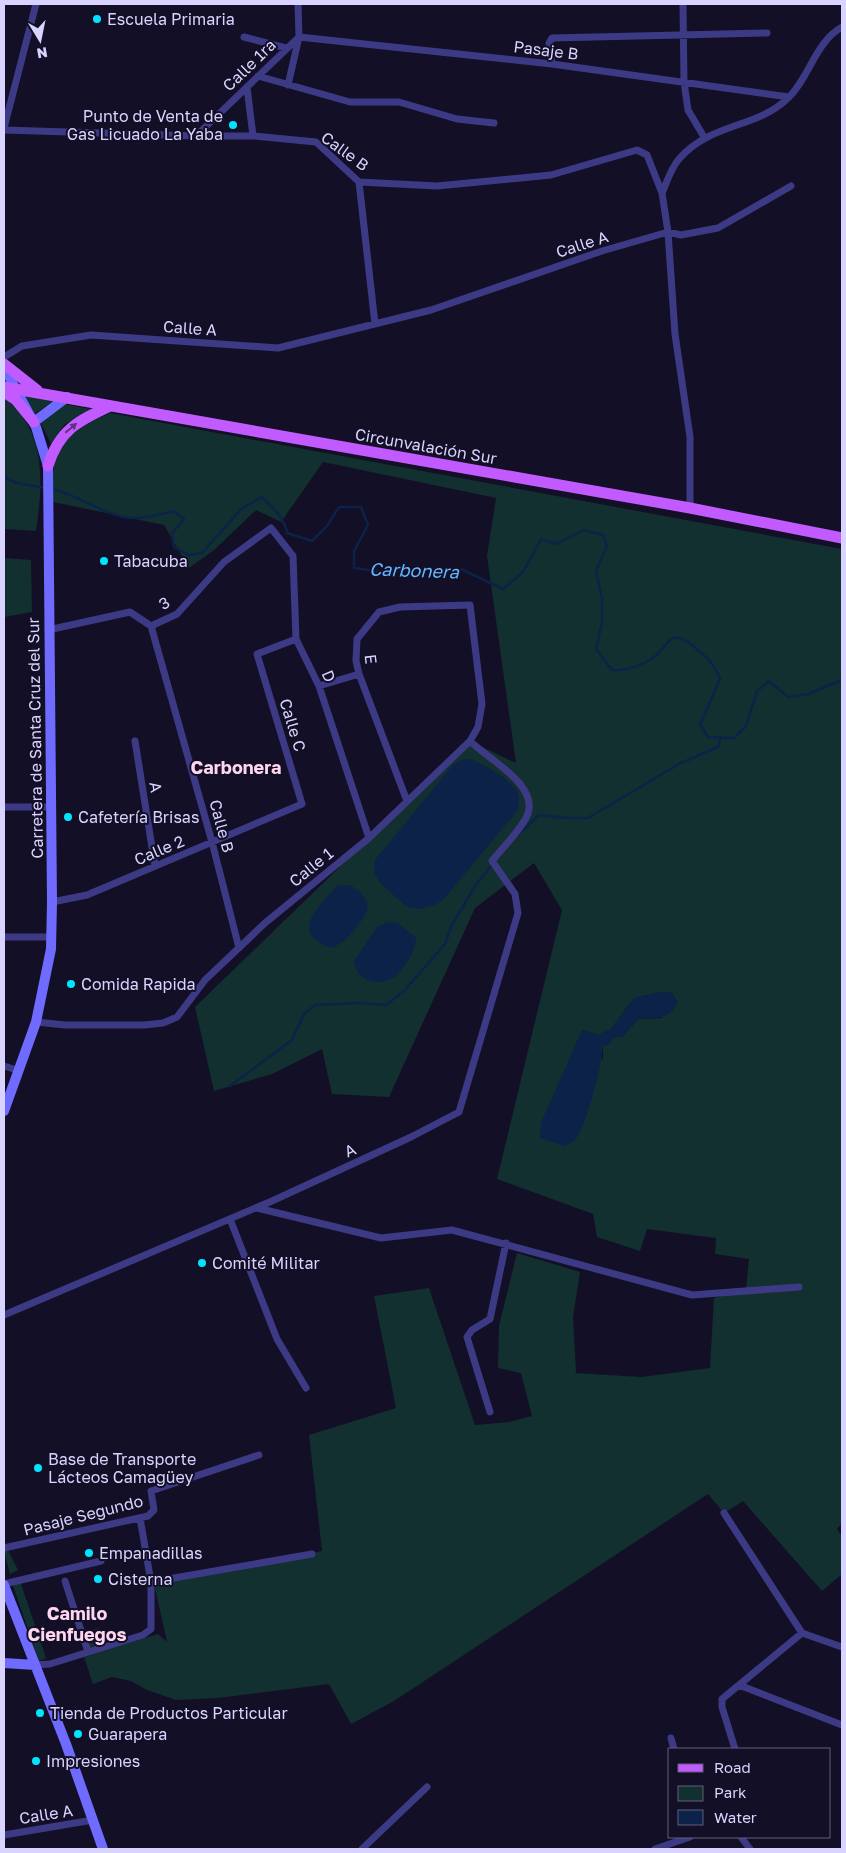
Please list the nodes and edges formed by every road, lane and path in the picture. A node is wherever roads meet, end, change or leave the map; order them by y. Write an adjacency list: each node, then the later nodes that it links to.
1 (36, 4): 17 (street)
2 (298, 4): 8 (street, Calle 1ra)
3 (683, 4): 6 (street)
4 (842, 27): 15 (street)
5 (767, 33): 6 (street)
6 (684, 35): 10 (street); 12 (street)
7 (244, 37): 9 (street)
8 (299, 37): 9 (street, Calle 1ra); 10 (street, Pasaje B); 13 (street)
9 (286, 48): 11 (street, Calle 1ra)
10 (552, 64): 12 (street, Pasaje B)
11 (258, 76): 13 (street); 14 (street, Calle 1ra)
12 (684, 82): 15 (street, Pasaje B); 20 (street)
13 (288, 84): 16 (street)
14 (247, 87): 18 (street, Calle 1ra); 19 (street)
15 (789, 97): 20 (street)
16 (494, 123)
17 (4, 129): 18 (street, Calle B)
18 (196, 136): 19 (street, Calle B)
19 (253, 136): 21 (street, Calle B)
20 (704, 137): 23 (street)
21 (359, 182): 23 (street, Calle B); 25 (street)
22 (791, 186): 24 (street, Calle A)
23 (662, 193): 24 (street)
24 (668, 232): 25 (street, Calle A); 36 (street)
25 (375, 324): 26 (street, Calle A)
26 (4, 356)
27 (4, 366): 29 (main road, Carretera de Santa Cruz del Sur); 31 (main road)
28 (4, 387): 29 (main road, Circunvalación Sur)
29 (16, 389): 31 (main road, Circunvalación Sur); 34 (main road, Carretera de Santa Cruz del Sur)
30 (4, 392): 34 (main road)
31 (40, 392): 32 (main road, Circunvalación Sur)
32 (67, 398): 33 (main road, Circunvalación Sur); 34 (main road)
33 (110, 406): 35 (main road, one-way to 33); 36 (main road, Circunvalación Sur)
34 (34, 422): 35 (main road, Carretera de Santa Cruz del Sur)
35 (48, 466): 41 (main road, Carretera de Santa Cruz del Sur)
36 (690, 508): 38 (main road, Circunvalación Sur)
37 (270, 528): 40 (street, 3); 42 (street, D)
38 (842, 538)
39 (470, 605): 43 (street, E); 46 (street, Calle 1)
40 (150, 626): 41 (street, 3); 52 (street, Calle B)
41 (48, 630): 49 (main road, Carretera de Santa Cruz del Sur)
42 (296, 639): 44 (street, D); 48 (street, Calle C)
43 (359, 674): 44 (street); 47 (street, E)
44 (319, 686): 51 (street, D)
45 (135, 741): 53 (street, A)
46 (470, 741): 47 (street, Calle 1); 62 (street, A)
47 (407, 801): 51 (street, Calle 1)
48 (302, 804): 52 (street, Calle 2)
49 (50, 806): 50 (street); 54 (main road, Carretera de Santa Cruz del Sur)
50 (4, 807)
51 (369, 838): 57 (street, Calle 1)
52 (212, 842): 53 (street, Calle 2); 57 (street, Calle B)
53 (155, 866): 54 (street, Calle 2)
54 (52, 902): 56 (main road, Carretera de Santa Cruz del Sur)
55 (4, 937): 56 (street)
56 (52, 937): 58 (main road, Carretera de Santa Cruz del Sur)
57 (239, 948): 58 (street, Calle 1)
58 (36, 1022): 60 (main road, Carretera de Santa Cruz del Sur)
59 (4, 1066): 60 (street)
60 (17, 1070): 61 (main road, Carretera de Santa Cruz del Sur)
61 (4, 1111)
62 (257, 1208): 63 (street, A); 64 (street)
63 (230, 1219): 66 (street, A); 67 (street)
64 (506, 1243): 65 (street); 68 (street)
65 (799, 1287)
66 (4, 1315)
67 (306, 1388)
68 (490, 1412)
69 (260, 1455): 71 (street, Pasaje Segundo)
70 (724, 1513): 78 (street)
71 (140, 1518): 72 (street, Pasaje Segundo); 76 (street)
72 (4, 1548)
73 (312, 1554): 76 (street)
74 (101, 1561): 77 (street)
75 (65, 1581): 81 (street)
76 (152, 1582): 81 (street)
77 (4, 1584): 83 (main road)
78 (802, 1633): 80 (street); 84 (street)
79 (842, 1639): 80 (street)
80 (840, 1646)
81 (88, 1652): 83 (street)
82 (4, 1664): 83 (main road)
83 (36, 1665): 90 (main road)
84 (739, 1684): 85 (street); 88 (street)
85 (842, 1724)
86 (671, 1738): 87 (street)
87 (674, 1748)
88 (735, 1748)
89 (427, 1787): 95 (street)
90 (93, 1820): 91 (street, Calle A); 94 (main road)
91 (4, 1834)
92 (687, 1838): 96 (street)
93 (741, 1838): 97 (street)
94 (103, 1849)
95 (362, 1849)
96 (655, 1849)
97 (750, 1849)

